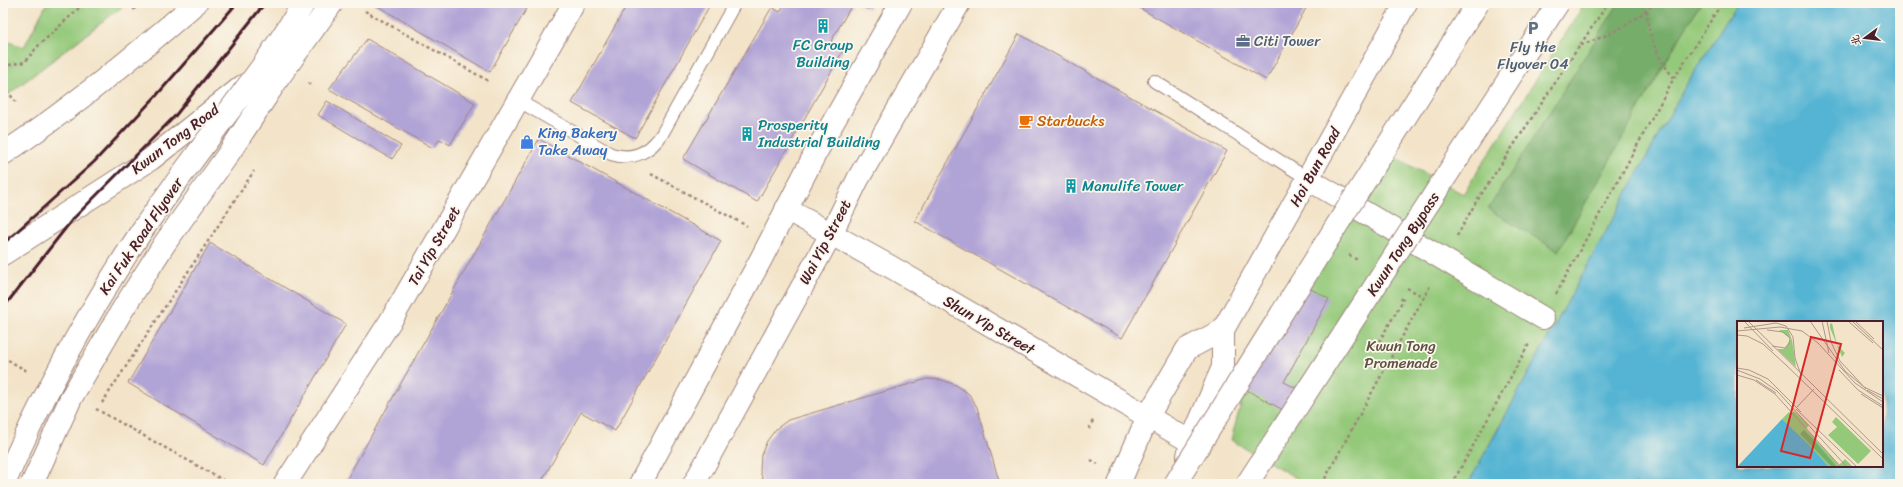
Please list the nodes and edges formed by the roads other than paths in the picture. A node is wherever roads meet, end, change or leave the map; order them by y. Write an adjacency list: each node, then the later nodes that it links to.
1 (196, 3): 13 (main road)
2 (304, 3): 22 (main road, Kai Fuk Road Flyover, bridge)
3 (331, 3): 17 (main road, Kwun Tong Road); 23 (main road, Kai Fuk Road Flyover, bridge)
4 (574, 3): 12 (main road, Tai Yip Street)
5 (735, 3): 12 (lane)
6 (900, 3): 15 (main road)
7 (959, 3): 16 (main road, Wai Yip Street)
8 (1406, 3): 14 (main road, Hoi Bun Road)
9 (1478, 3): 28 (main road, bridge)
10 (1558, 3): 30 (main road, Kwun Tong Bypass, bridge)
11 (1154, 81): 14 (lane)
12 (518, 101): 24 (main road, Tai Yip Street)
13 (3, 154)
14 (1308, 179): 18 (main road); 19 (main road, Hoi Bun Road)
15 (786, 209): 16 (main road, Shun Yip Street); 25 (main road)
16 (831, 234): 20 (main road, Shun Yip Street); 26 (main road, Wai Yip Street)
17 (3, 254)
18 (1543, 318)
19 (1223, 330): 20 (main road); 21 (main road, Hoi Bun Road)
20 (1148, 416): 21 (main road, Shun Yip Street); 27 (main road)
21 (1191, 442): 29 (main road, Hoi Bun Road)
22 (4, 484)
23 (32, 484)
24 (285, 484)
25 (640, 484)
26 (694, 484)
27 (1119, 484)
28 (1175, 484)
29 (1181, 484)
30 (1247, 484)

